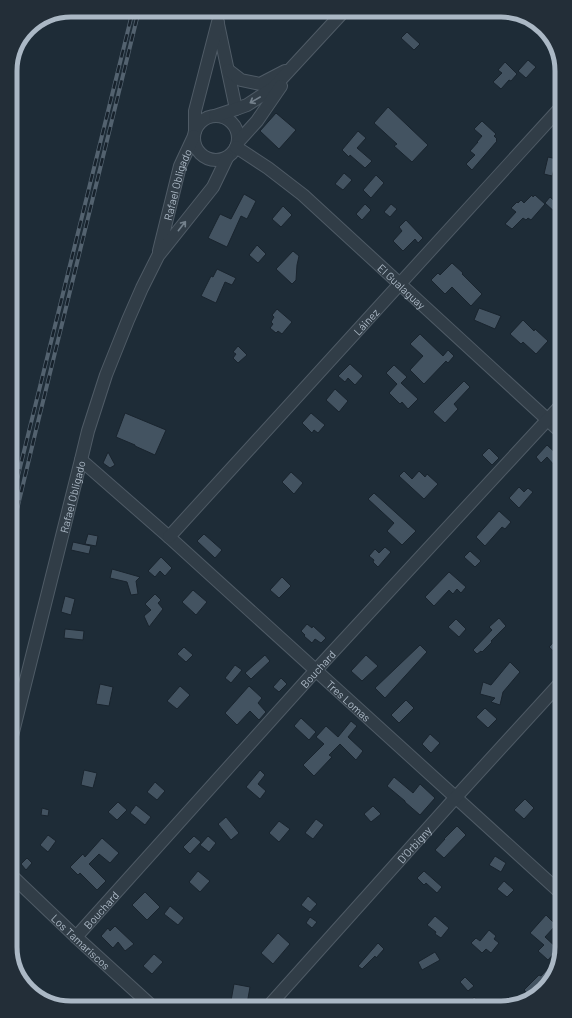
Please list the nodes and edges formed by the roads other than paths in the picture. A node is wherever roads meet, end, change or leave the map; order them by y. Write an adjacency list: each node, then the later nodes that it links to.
1 (339, 17): 2 (street)
2 (295, 66): 3 (street); 4 (street, one-way to 4); 8 (street)
3 (228, 70): 4 (street); 7 (street)
4 (236, 109): 6 (street)
5 (555, 114): 11 (street, Láinez)
6 (215, 116): 7 (street); 8 (street)
7 (194, 134): 9 (street); 10 (street, Rafael Obligado)
8 (237, 144): 9 (street); 11 (street, El Gualaguay)
9 (227, 158): 10 (street, Rafael Obligado, one-way to 9)
10 (158, 256): 15 (street, Rafael Obligado)
11 (399, 284): 13 (street, El Gualaguay); 16 (street, Láinez)
12 (555, 412): 13 (street, Bouchard)
13 (548, 420): 14 (street, El Gualaguay); 17 (street, Bouchard)
14 (555, 426)
15 (81, 460): 16 (street, Tres Lomas); 19 (street, Rafael Obligado)
16 (169, 537): 17 (street, Tres Lomas)
17 (316, 670): 20 (street, Tres Lomas); 23 (street, Bouchard)
18 (555, 689): 20 (street, D'Orbigny)
19 (17, 716)
20 (456, 797): 22 (street, Tres Lomas); 25 (street, D'Orbigny)
21 (17, 881): 23 (street, Los Tamariscos)
22 (555, 888)
23 (76, 937): 24 (street, Los Tamariscos)
24 (146, 1001)
25 (273, 1001)

